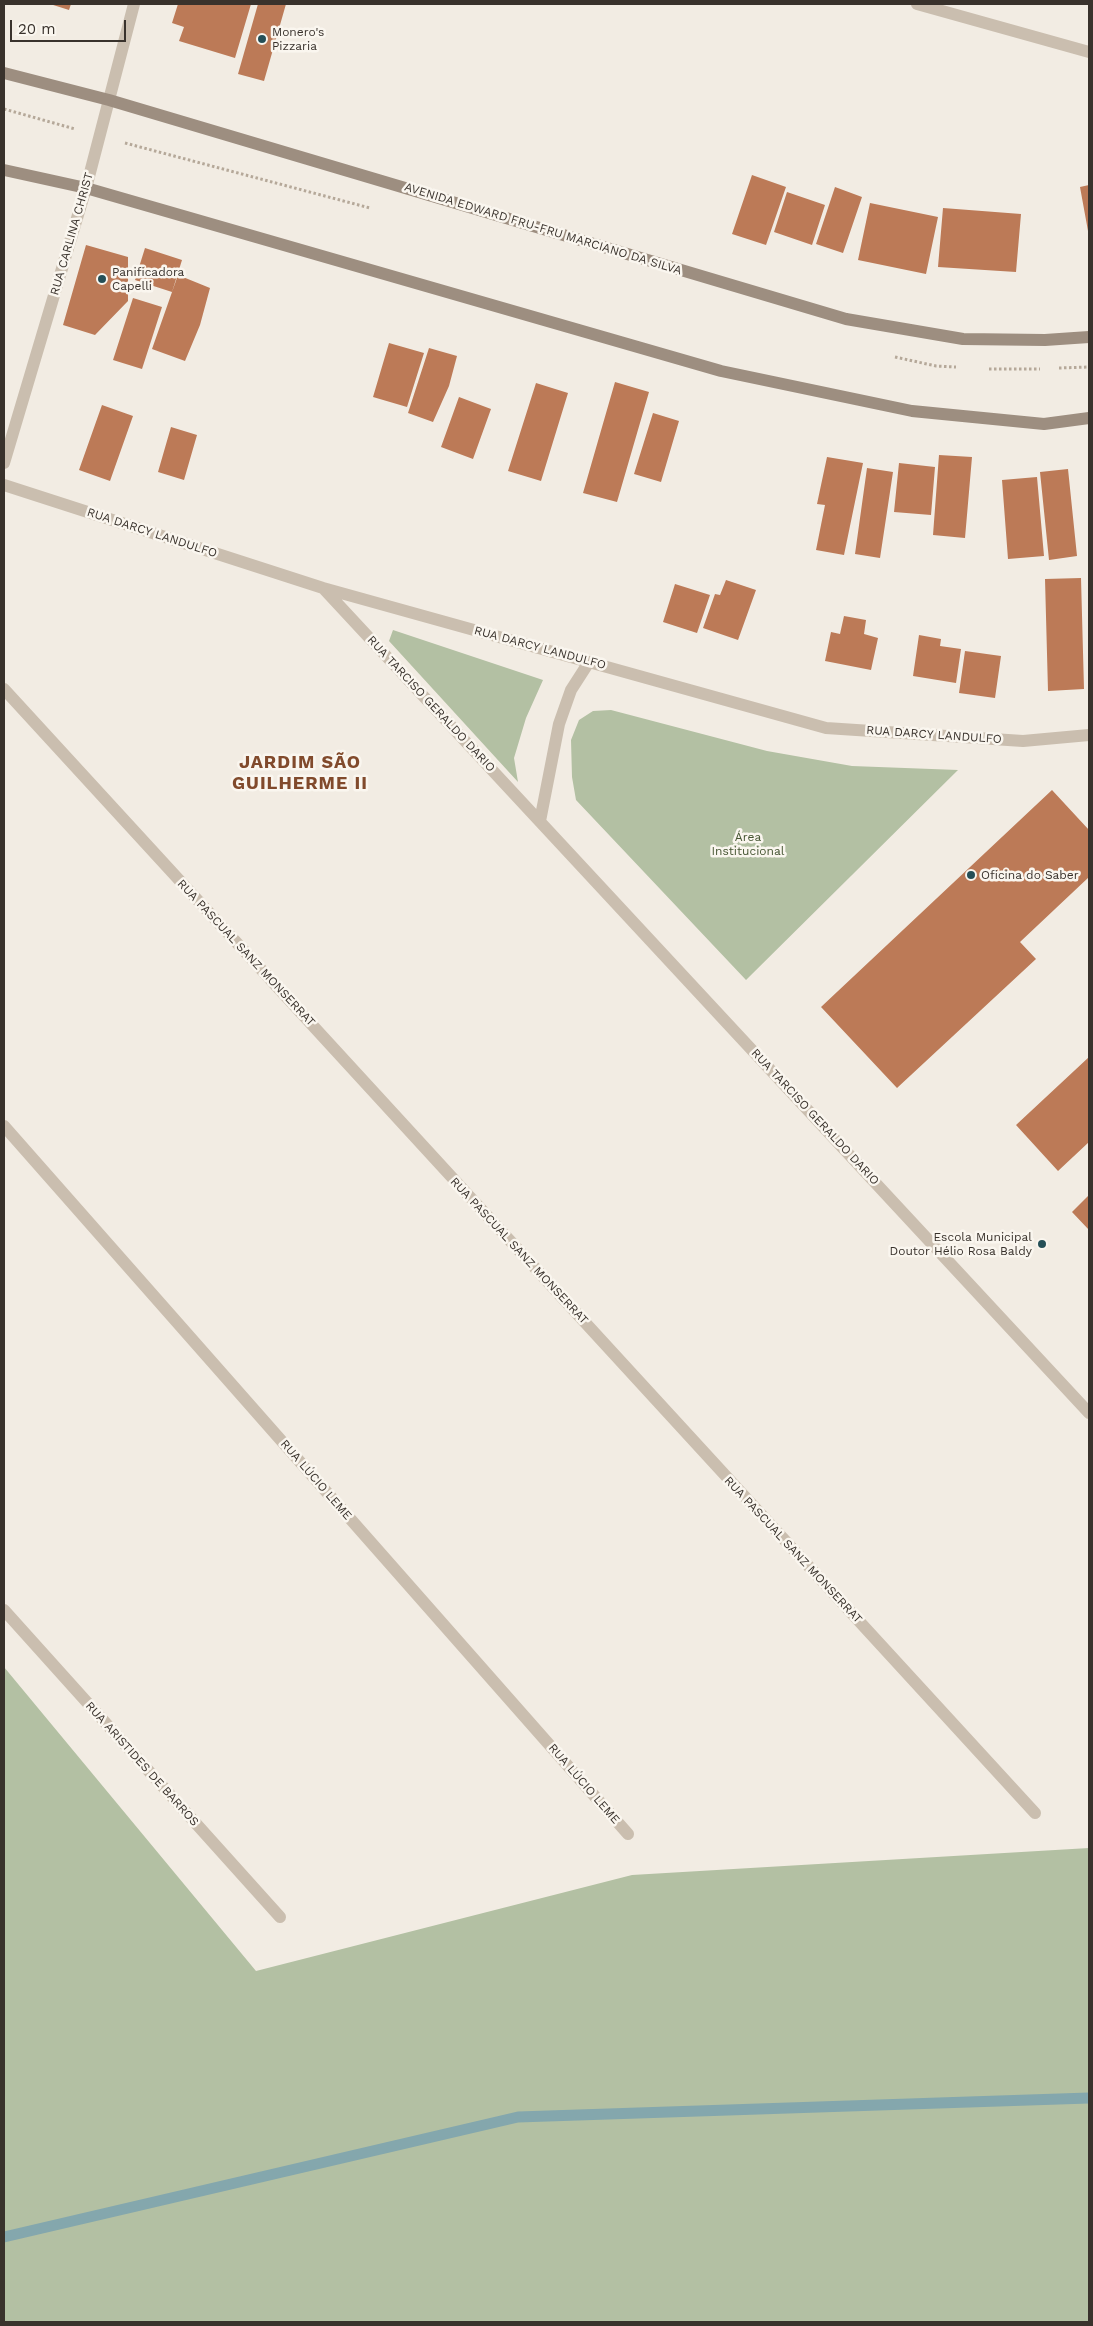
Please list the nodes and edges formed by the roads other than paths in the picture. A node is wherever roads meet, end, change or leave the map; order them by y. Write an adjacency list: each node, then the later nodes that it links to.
1 (134, 4): 5 (street, RUA CARLINA CHRIST)
2 (917, 4): 3 (street)
3 (1089, 52)
4 (4, 73): 5 (main road, AVENIDA EDWARD FRU-FRU MARCIANO DA SILVA)
5 (109, 100): 7 (street, RUA CARLINA CHRIST); 8 (main road, AVENIDA EDWARD FRU-FRU MARCIANO DA SILVA)
6 (4, 170): 7 (main road)
7 (86, 188): 9 (main road); 10 (street, RUA CARLINA CHRIST)
8 (1089, 337)
9 (1089, 418)
10 (4, 463)
11 (4, 485): 12 (street, RUA DARCY LANDULFO)
12 (323, 588): 13 (street, RUA DARCY LANDULFO); 16 (street, RUA TARCISO GERALDO DARIO)
13 (589, 662): 15 (street, RUA DARCY LANDULFO); 16 (street)
14 (4, 689): 20 (street, RUA PASCUAL SANZ MONSERRAT)
15 (1089, 735)
16 (540, 820): 18 (street, RUA TARCISO GERALDO DARIO)
17 (4, 1126): 21 (street, RUA LÚCIO LEME)
18 (1089, 1413)
19 (4, 1610): 22 (street, RUA ARISTIDES DE BARROS)
20 (1035, 1813)
21 (628, 1834)
22 (280, 1917)

